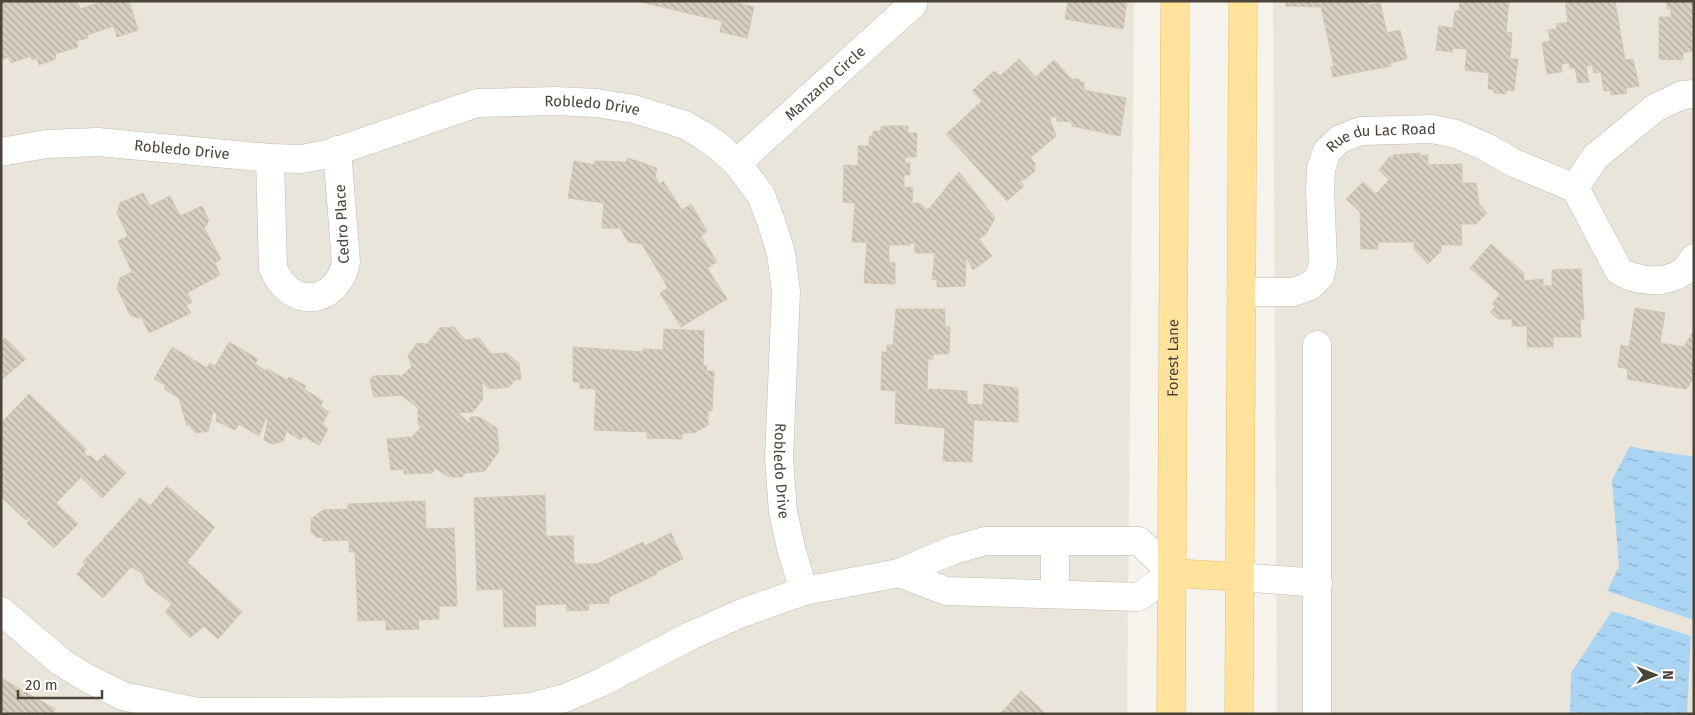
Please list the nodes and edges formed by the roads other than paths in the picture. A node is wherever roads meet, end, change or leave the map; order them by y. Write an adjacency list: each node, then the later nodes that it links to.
1 (1175, 1): 15 (main road, Forest Lane)
2 (1243, 1): 11 (main road)
3 (913, 4): 8 (street, Manzano Circle)
4 (1694, 94): 9 (street)
5 (337, 150): 7 (street, Robledo Drive); 7 (street, Cedro Place); 8 (street, Robledo Drive)
6 (1, 152): 7 (street, Robledo Drive)
7 (270, 158)
8 (737, 163): 18 (street, Robledo Drive)
9 (1575, 188): 10 (street); 11 (street, Rue du Lac Road)
10 (1694, 258)
11 (1241, 292): 16 (main road)
12 (1317, 345): 17 (street)
13 (1055, 541): 14 (street); 15 (street); 19 (street)
14 (899, 573): 18 (street); 19 (street)
15 (1172, 573): 16 (main road); 19 (street); 21 (main road, Forest Lane)
16 (1240, 576): 17 (street); 22 (main road)
17 (1318, 583): 23 (street)
18 (804, 591): 20 (street)
19 (1055, 594)
20 (1, 611)
21 (1171, 714)
22 (1239, 714)
23 (1317, 714)

